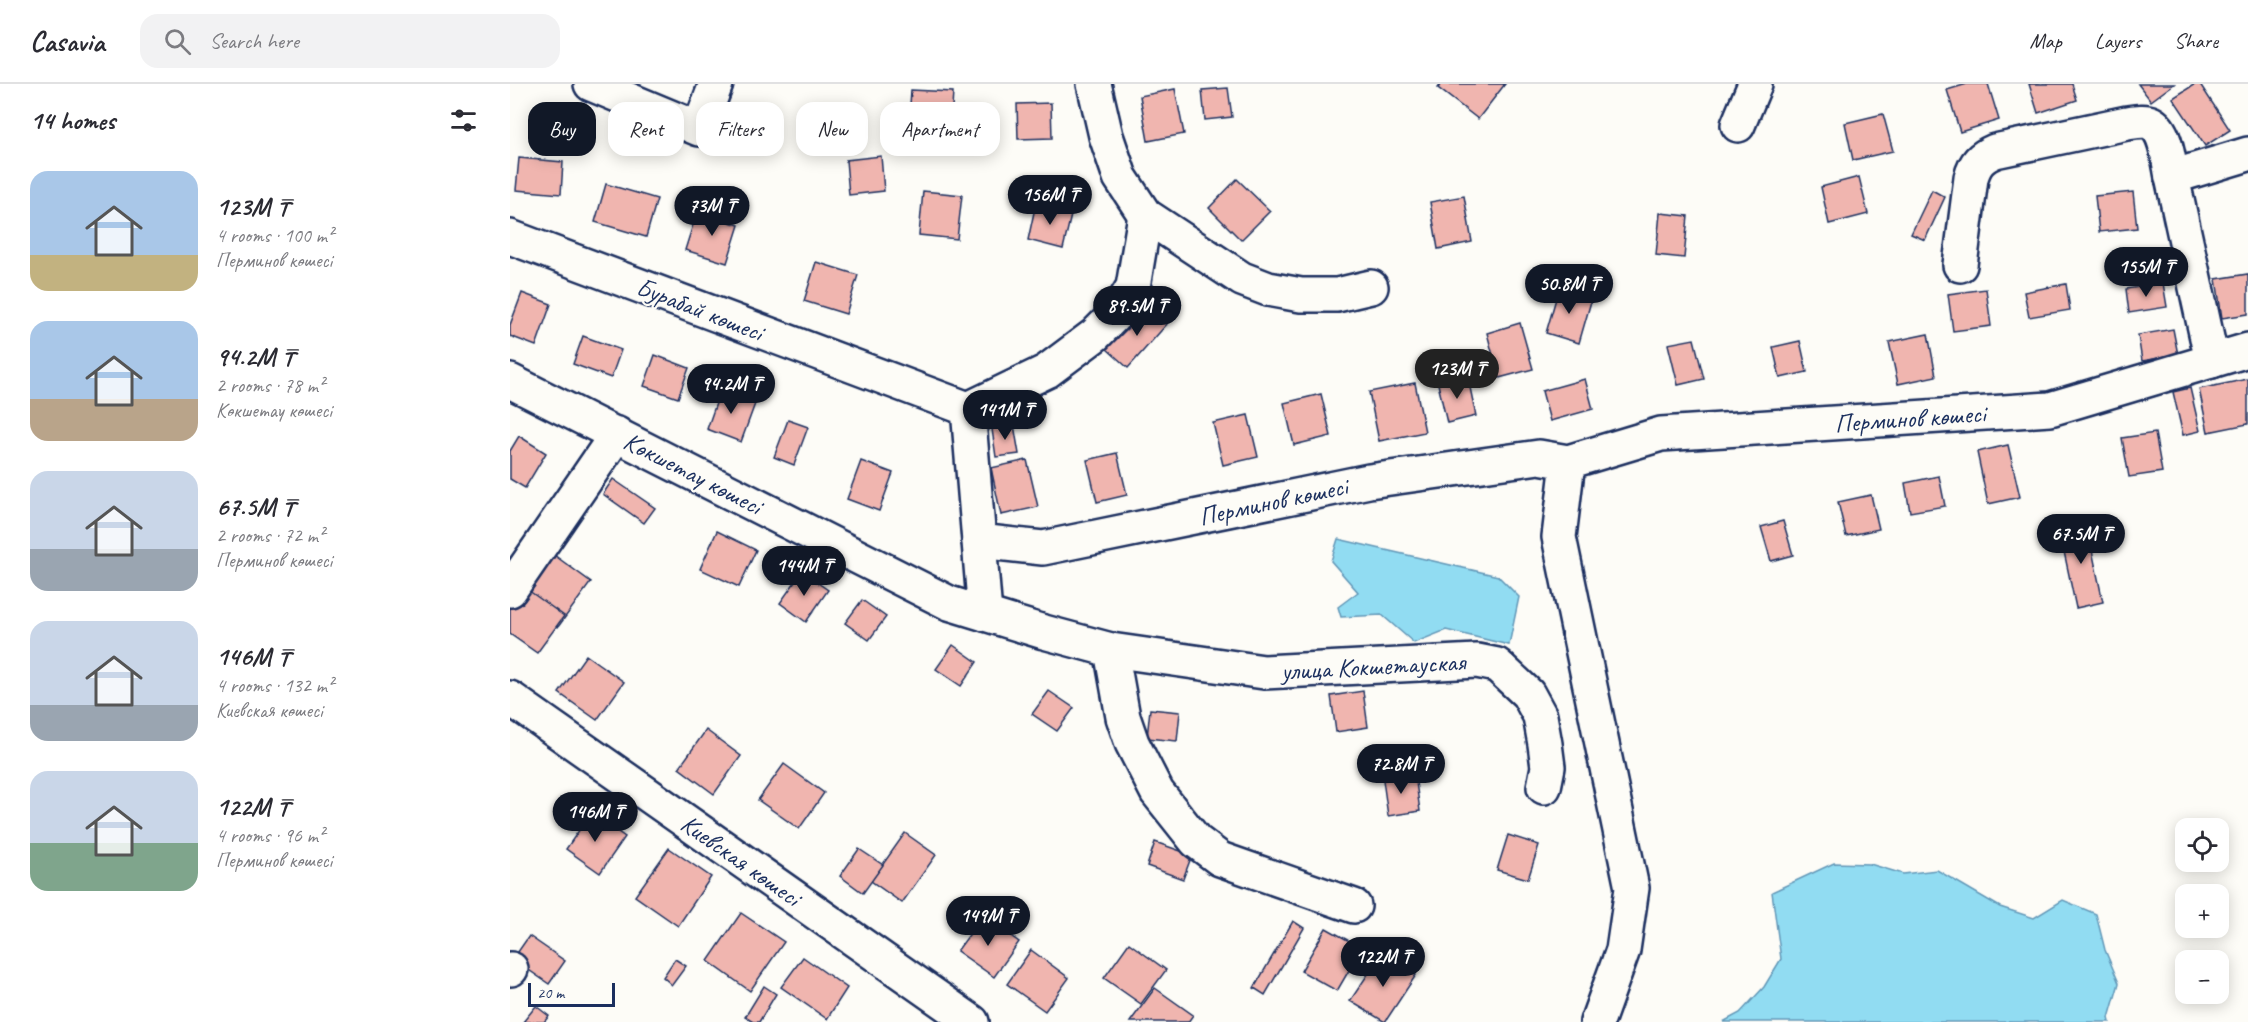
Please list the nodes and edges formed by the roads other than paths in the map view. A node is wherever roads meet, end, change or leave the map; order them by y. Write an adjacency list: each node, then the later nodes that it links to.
1 (591, 84): 2 (street)
2 (716, 84)
3 (1094, 84): 8 (street)
4 (1755, 84): 5 (street)
5 (1738, 125)
6 (2248, 154): 7 (street)
7 (2172, 177): 10 (street); 13 (street)
8 (1145, 215): 11 (street); 15 (street)
9 (510, 237): 15 (street, Бурабай көшесі)
10 (1960, 265)
11 (1371, 288)
12 (2248, 350): 13 (street, Перминов көшесі)
13 (2212, 361): 17 (street, Перминов көшесі)
14 (510, 381): 16 (street, Көкшетау көшесі)
15 (968, 409): 18 (street)
16 (617, 434): 19 (street); 20 (street, Көкшетау көшесі)
17 (1568, 462): 18 (street, Перминов көшесі); 27 (street)
18 (979, 541): 20 (street)
19 (510, 590)
20 (985, 614): 21 (street, Көкшетау көшесі)
21 (1111, 650): 23 (street, улица Кокшетауская); 24 (street)
22 (510, 698): 25 (street, Киевская көшесі)
23 (1544, 787)
24 (1354, 906)
25 (937, 1012): 26 (street, Киевская көшесі)
26 (972, 1022)
27 (1597, 1022)

